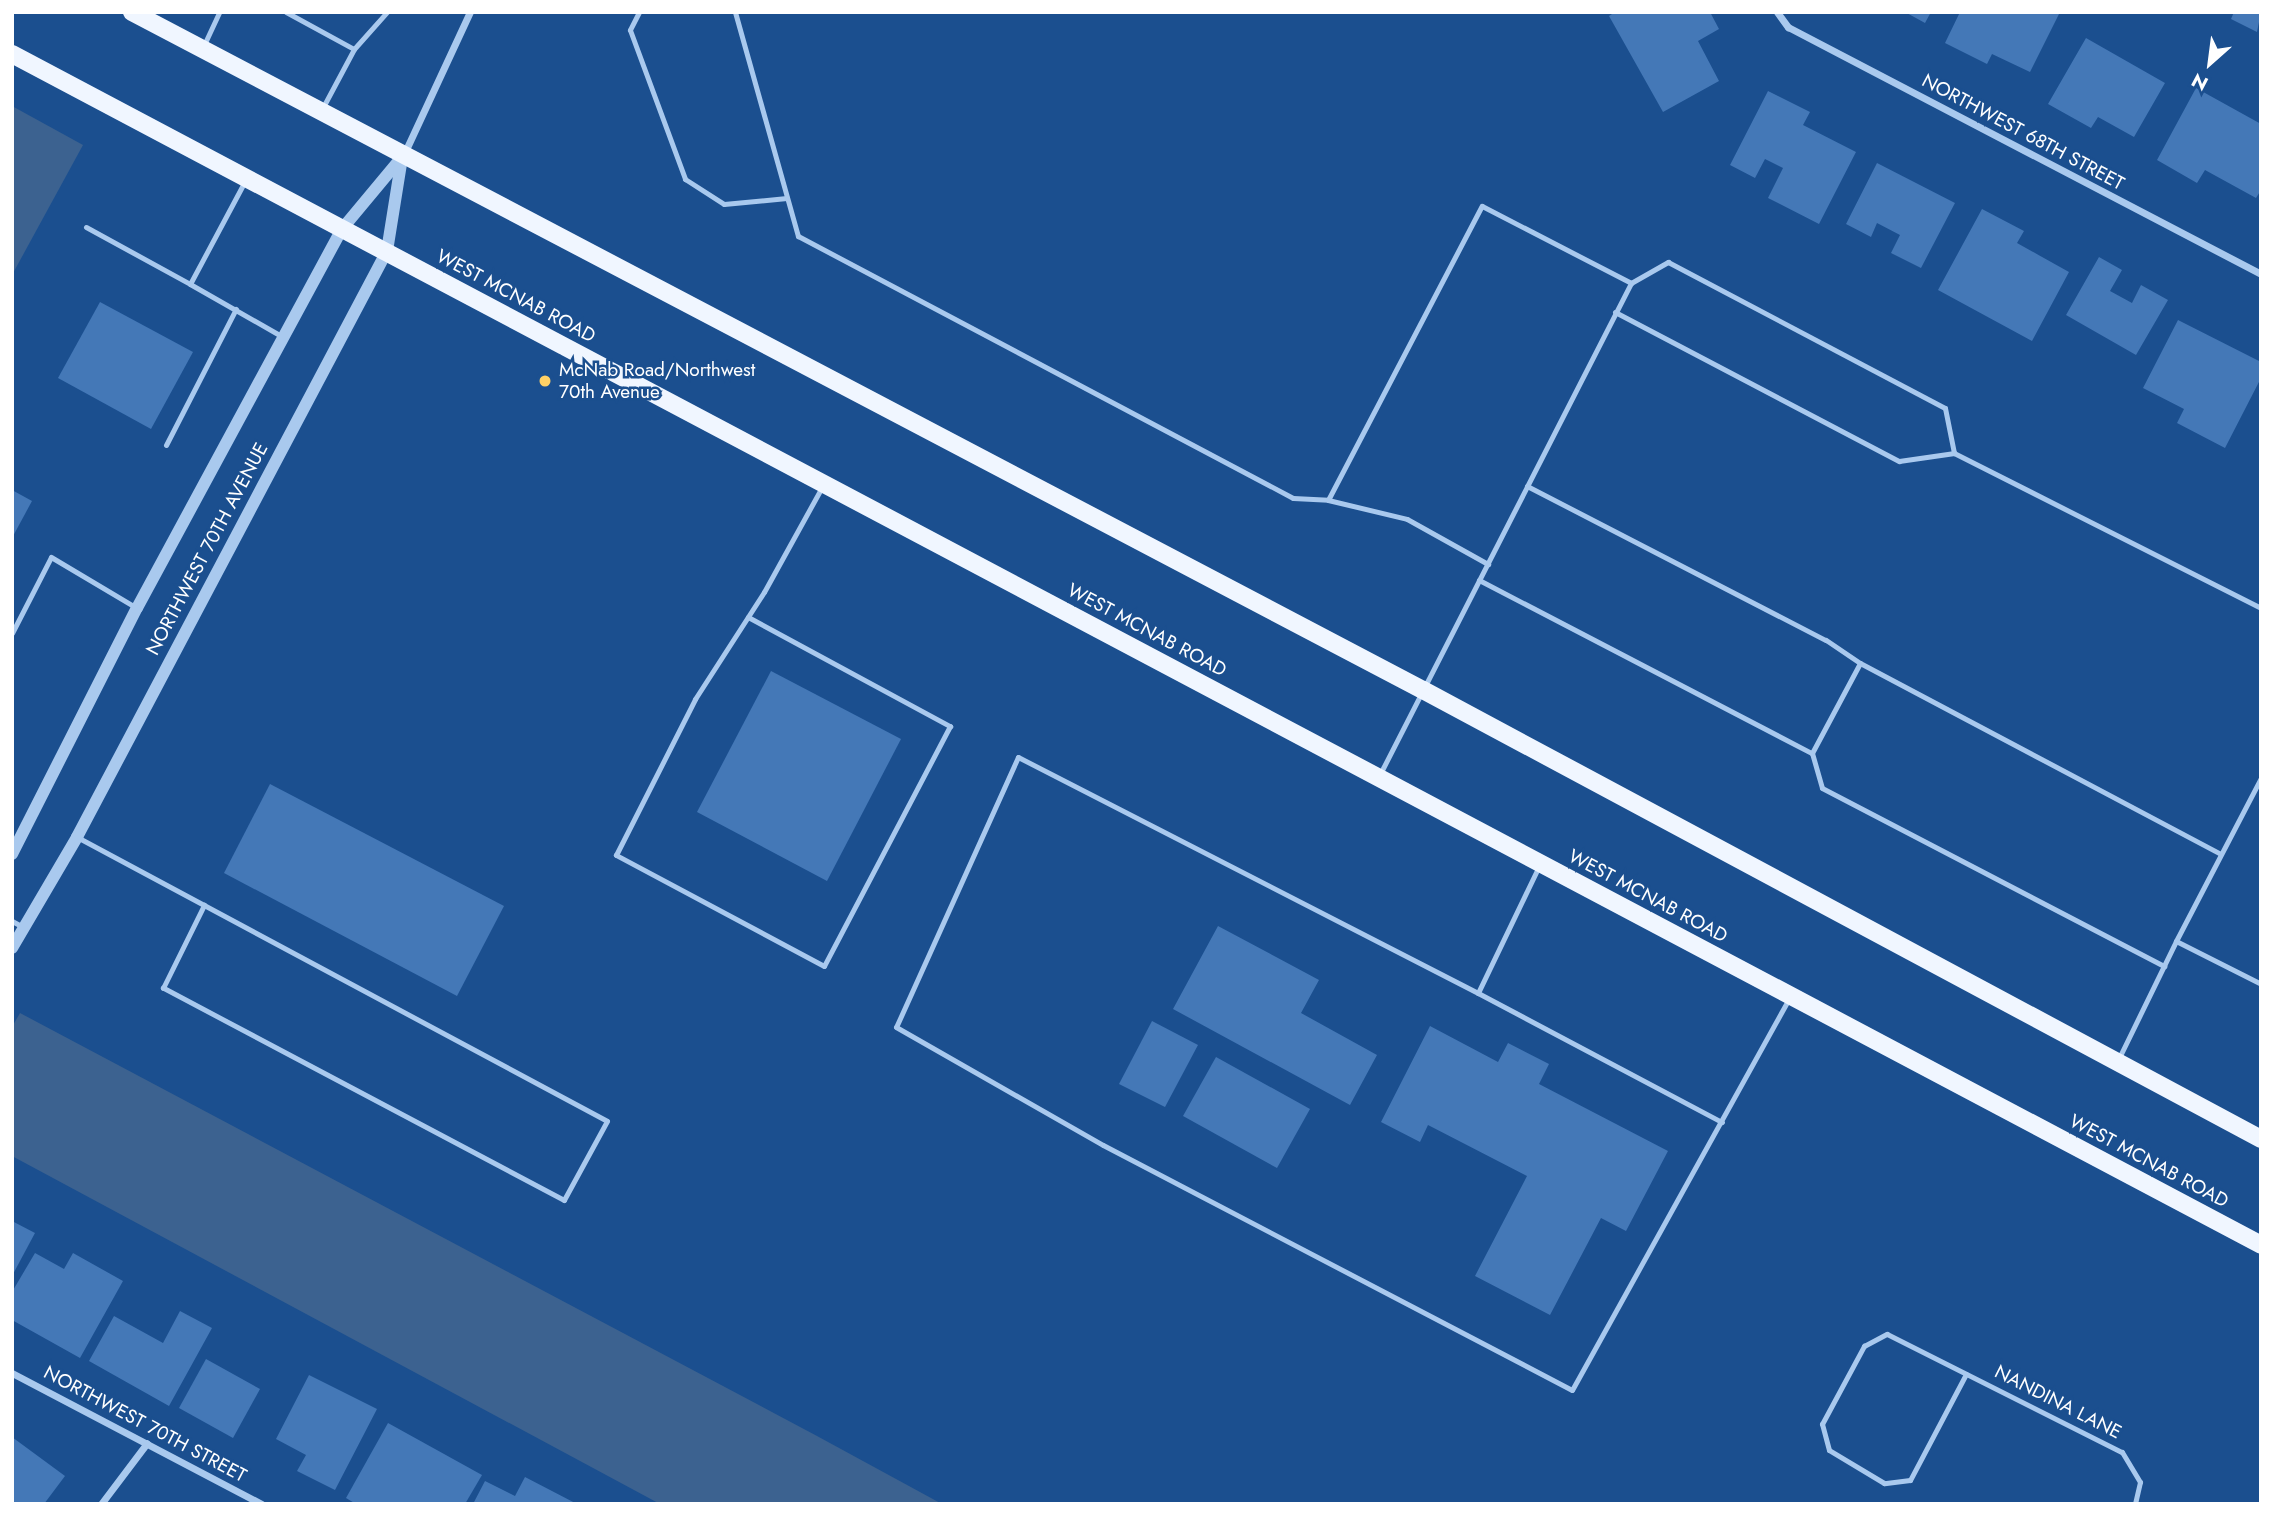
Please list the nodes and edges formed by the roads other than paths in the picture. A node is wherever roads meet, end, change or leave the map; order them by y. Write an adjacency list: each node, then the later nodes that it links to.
1 (132, 12): 9 (main road)
2 (219, 12): 9 (lane)
3 (286, 12): 10 (lane)
4 (387, 12): 10 (lane)
5 (470, 12): 13 (street, NORTHWEST 70TH AVENUE)
6 (639, 12): 15 (lane)
7 (735, 12): 15 (lane)
8 (1777, 12): 19 (street, NORTHWEST 68TH STREET)
9 (202, 49): 12 (main road)
10 (354, 49): 12 (lane)
11 (12, 54): 14 (main road, WEST MCNAB ROAD)
12 (320, 112): 13 (main road)
13 (402, 157): 17 (street, NORTHWEST 70TH AVENUE); 18 (street, NORTHWEST 70TH AVENUE); 37 (main road)
14 (247, 177): 17 (main road, WEST MCNAB ROAD); 20 (lane)
15 (787, 198): 29 (lane)
16 (86, 228): 20 (lane)
17 (342, 229): 18 (main road, WEST MCNAB ROAD); 24 (street, NORTHWEST 70TH AVENUE)
18 (387, 251): 27 (main road, WEST MCNAB ROAD); 41 (street, NORTHWEST 70TH AVENUE)
19 (2261, 274)
20 (190, 284): 22 (lane)
21 (1631, 284): 23 (lane); 26 (lane); 29 (lane)
22 (236, 309): 24 (lane); 25 (lane)
23 (1615, 312): 26 (lane); 28 (lane)
24 (286, 339): 32 (street, NORTHWEST 70TH AVENUE)
25 (166, 445)
26 (1954, 453): 33 (lane)
27 (823, 484): 34 (lane); 39 (main road, WEST MCNAB ROAD)
28 (1527, 486): 30 (lane); 36 (lane)
29 (1328, 500): 30 (lane)
30 (1488, 564): 31 (lane)
31 (1479, 580): 37 (lane); 38 (lane)
32 (137, 608): 35 (lane); 42 (street, NORTHWEST 70TH AVENUE)
33 (2261, 608)
34 (748, 617): 34 (lane)
35 (12, 633)
36 (1860, 663): 38 (lane); 43 (lane)
37 (1423, 690): 39 (lane); 53 (main road)
38 (1812, 753): 49 (lane)
39 (1379, 777): 44 (main road, WEST MCNAB ROAD)
40 (2261, 778): 43 (lane)
41 (77, 837): 45 (lane); 46 (street, NORTHWEST 70TH AVENUE)
42 (12, 854)
43 (2221, 854): 47 (lane)
44 (1541, 863): 51 (lane); 52 (main road, WEST MCNAB ROAD)
45 (204, 905): 45 (lane)
46 (18, 924): 48 (street, NORTHWEST 70TH AVENUE)
47 (2176, 941): 49 (lane); 50 (lane)
48 (12, 948)
49 (2164, 966): 53 (lane)
50 (2261, 984)
51 (1478, 993): 54 (lane); 54 (lane)
52 (1791, 995): 54 (lane); 56 (main road, WEST MCNAB ROAD)
53 (2117, 1062): 55 (main road)
54 (1722, 1122)
55 (2261, 1139)
56 (2261, 1245)
57 (12, 1373): 59 (street, NORTHWEST 70TH STREET)
58 (1966, 1374): 58 (lane, NANDINA LANE); 62 (lane, NANDINA LANE)
59 (147, 1443): 60 (street); 61 (street, NORTHWEST 70TH STREET)
60 (101, 1504)
61 (262, 1504)
62 (2135, 1504)

